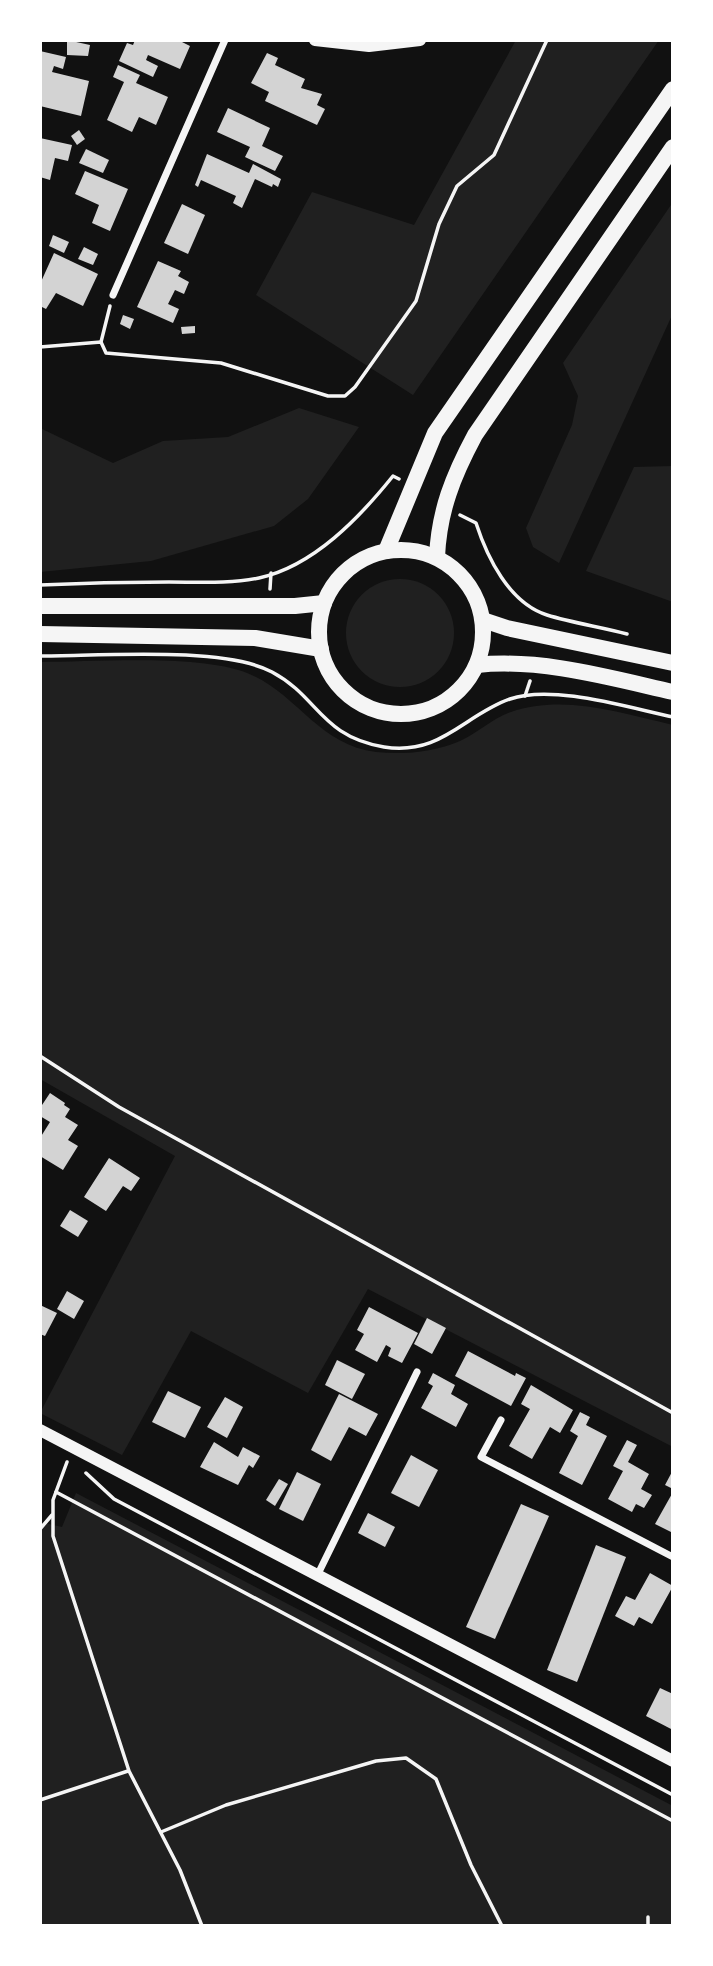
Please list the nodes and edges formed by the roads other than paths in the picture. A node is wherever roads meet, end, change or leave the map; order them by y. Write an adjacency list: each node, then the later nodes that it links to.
1 (226, 40): 6 (street)
2 (315, 40): 3 (street)
3 (420, 40)
4 (673, 89): 7 (main road)
5 (673, 147): 8 (main road)
6 (113, 295)
7 (386, 551): 8 (main road); 9 (main road)
8 (437, 557): 11 (main road)
9 (324, 603): 10 (main road); 13 (main road)
10 (40, 606)
11 (483, 620): 14 (main road); 15 (main road)
12 (40, 634): 13 (main road)
13 (320, 649): 15 (main road)
14 (673, 663)
15 (477, 665): 16 (main road)
16 (673, 692)
17 (417, 1372): 21 (street)
18 (501, 1420): 20 (street)
19 (40, 1430): 21 (street)
20 (673, 1557)
21 (317, 1576): 22 (street)
22 (673, 1761)

